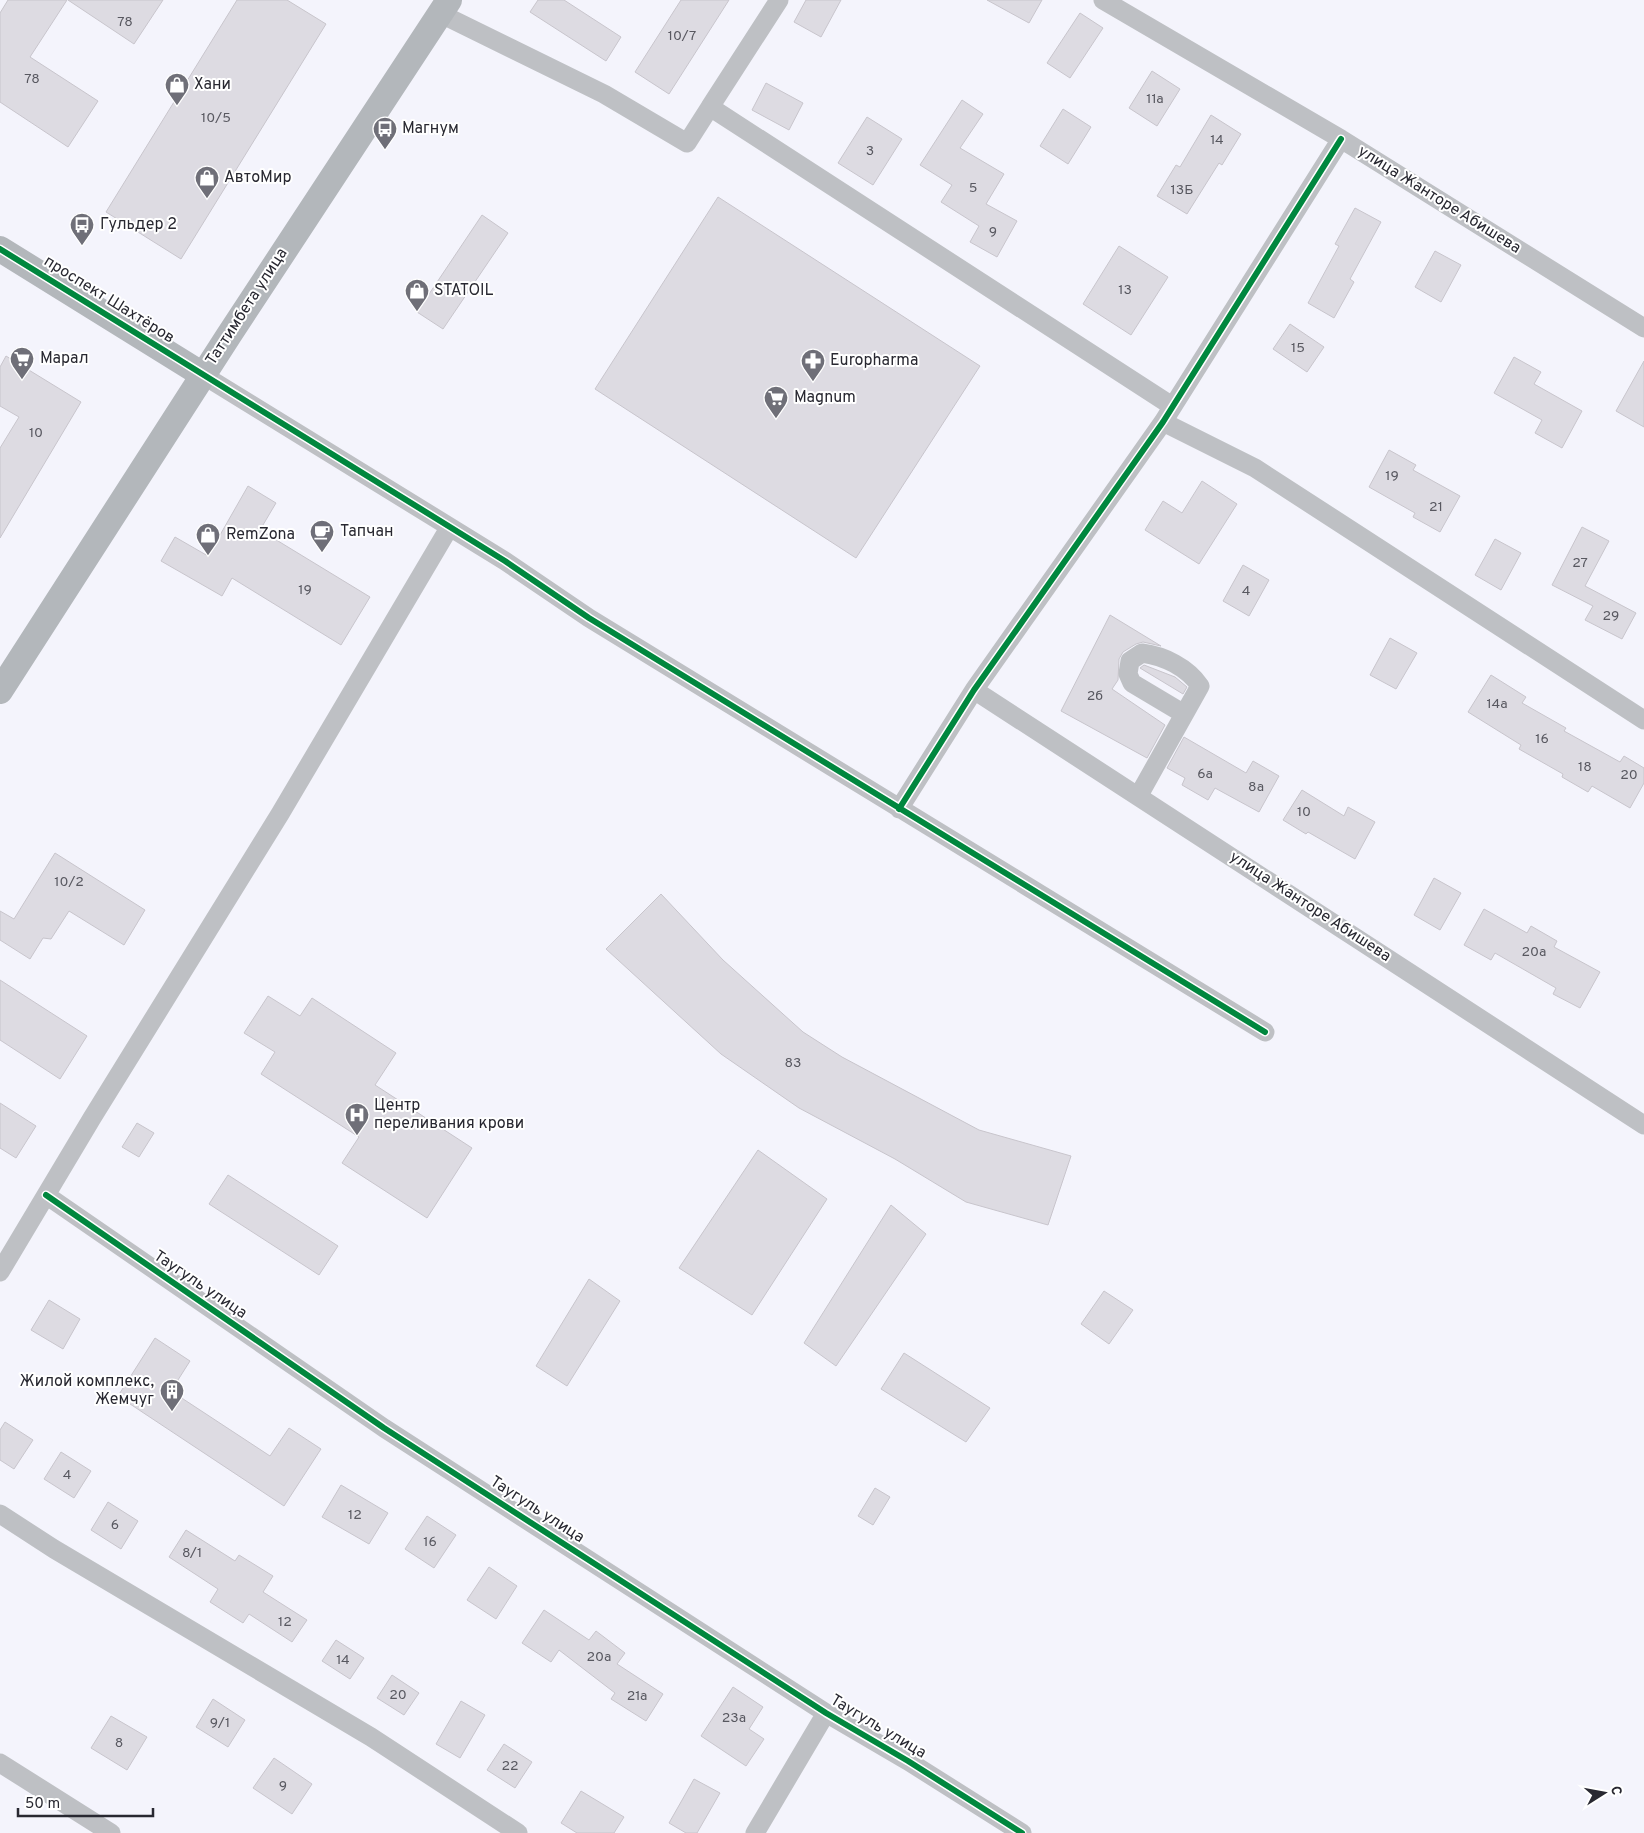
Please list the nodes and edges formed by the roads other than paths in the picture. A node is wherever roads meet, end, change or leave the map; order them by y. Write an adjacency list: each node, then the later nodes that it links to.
1 (779, 0): 4 (street)
2 (1103, 0): 5 (street, улица Жанторе Абишева)
3 (444, 7): 4 (street); 8 (main road, Таттимбета улица)
4 (710, 107): 9 (street)
5 (1341, 139): 7 (street, улица Жанторе Абишева); 9 (street)
6 (0, 249): 8 (main road, проспект Шахтёров)
7 (1644, 328)
8 (202, 375): 11 (street); 13 (main road, Таттимбета улица)
9 (1172, 406): 10 (street)
10 (1163, 422): 12 (street); 15 (street)
11 (449, 528): 17 (street); 20 (street)
12 (974, 690): 16 (street, улица Жанторе Абишева); 17 (street)
13 (0, 691)
14 (1184, 714): 16 (street)
15 (1644, 720)
16 (1139, 796): 19 (street, улица Жанторе Абишева)
17 (899, 808): 18 (street)
18 (1265, 1032)
19 (1644, 1125)
20 (46, 1195): 21 (street); 23 (street, Таугуль улица)
21 (0, 1272)
22 (0, 1514): 26 (street)
23 (826, 1713): 27 (street); 28 (street, Таугуль улица)
24 (0, 1763): 25 (street)
25 (111, 1833)
26 (518, 1833)
27 (755, 1833)
28 (1022, 1833)

